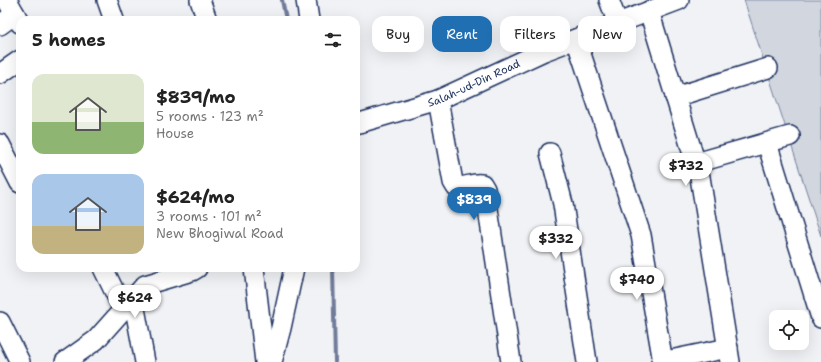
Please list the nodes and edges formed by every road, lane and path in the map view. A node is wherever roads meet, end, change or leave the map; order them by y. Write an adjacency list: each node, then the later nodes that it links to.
1 (107, 0): 7 (street)
2 (200, 0): 8 (street)
3 (306, 0): 9 (street)
4 (609, 0): 10 (street)
5 (679, 0): 6 (street, Salah-ud-Din Road)
6 (649, 11): 11 (street, Salah-ud-Din Road); 16 (street)
7 (113, 16)
8 (206, 16)
9 (308, 16)
10 (615, 16)
11 (636, 16)
12 (576, 39): 17 (street, Salah-ud-Din Road); 41 (street)
13 (16, 63): 15 (street)
14 (768, 68): 16 (street)
15 (0, 74)
16 (675, 97): 23 (street)
17 (438, 100): 18 (street, Salah-ud-Din Road); 39 (street)
18 (360, 123)
19 (790, 136): 20 (street)
20 (767, 143): 23 (street); 31 (street)
21 (0, 144): 24 (street)
22 (550, 153): 40 (street)
23 (696, 163): 33 (street)
24 (11, 166): 25 (street)
25 (16, 175)
26 (105, 272): 30 (street)
27 (182, 272): 30 (street)
28 (254, 272): 37 (street)
29 (293, 272): 38 (street)
30 (128, 304): 35 (street); 36 (street)
31 (821, 318)
32 (0, 322): 34 (street)
33 (729, 355): 41 (street)
34 (20, 362)
35 (65, 362)
36 (145, 362)
37 (265, 362)
38 (272, 362)
39 (511, 362)
40 (587, 362)
41 (662, 362)

